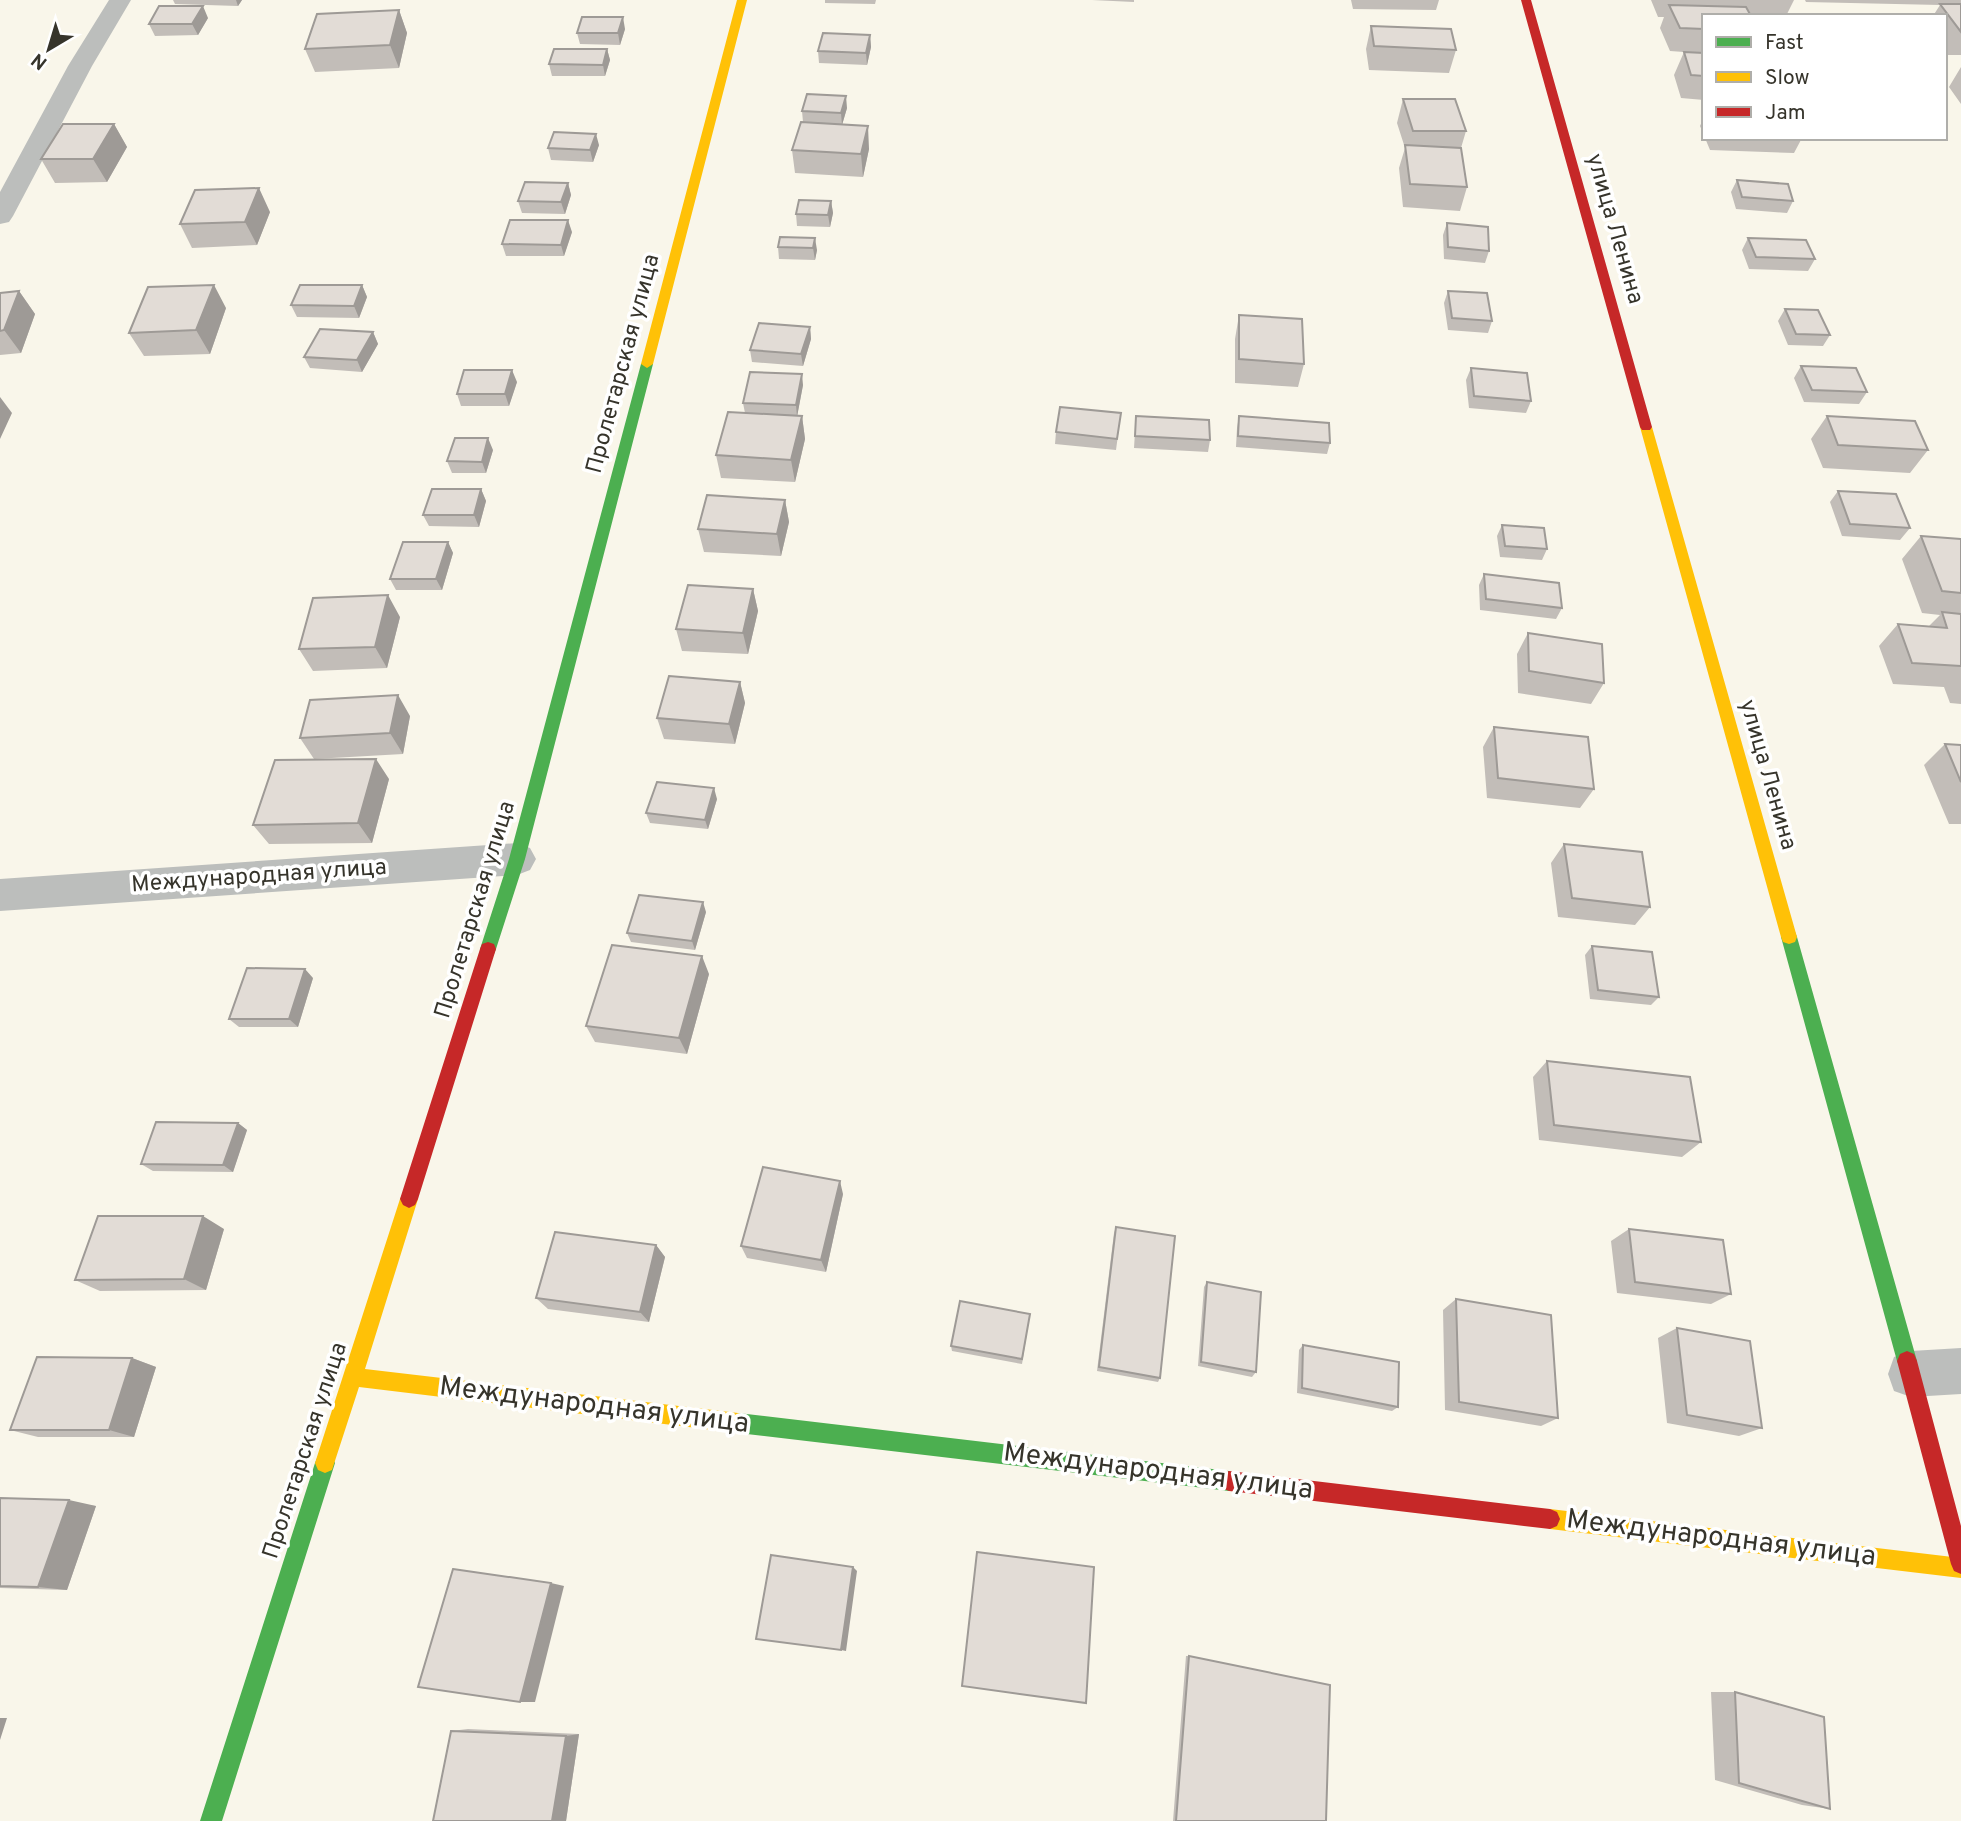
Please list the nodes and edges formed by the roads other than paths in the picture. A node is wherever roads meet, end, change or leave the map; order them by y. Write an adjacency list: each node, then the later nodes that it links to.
1 (121, 0): 4 (street)
2 (742, 0): 5 (street, Пролетарская улица)
3 (1526, 0): 8 (street, улица Ленина)
4 (0, 216)
5 (517, 859): 6 (street, Международная улица); 9 (street, Пролетарская улица)
6 (0, 895)
7 (1961, 1371): 8 (street)
8 (1911, 1374): 10 (street, улица Ленина)
9 (354, 1377): 10 (street, Международная улица); 11 (street, Пролетарская улица)
10 (1961, 1566)
11 (211, 1821)

